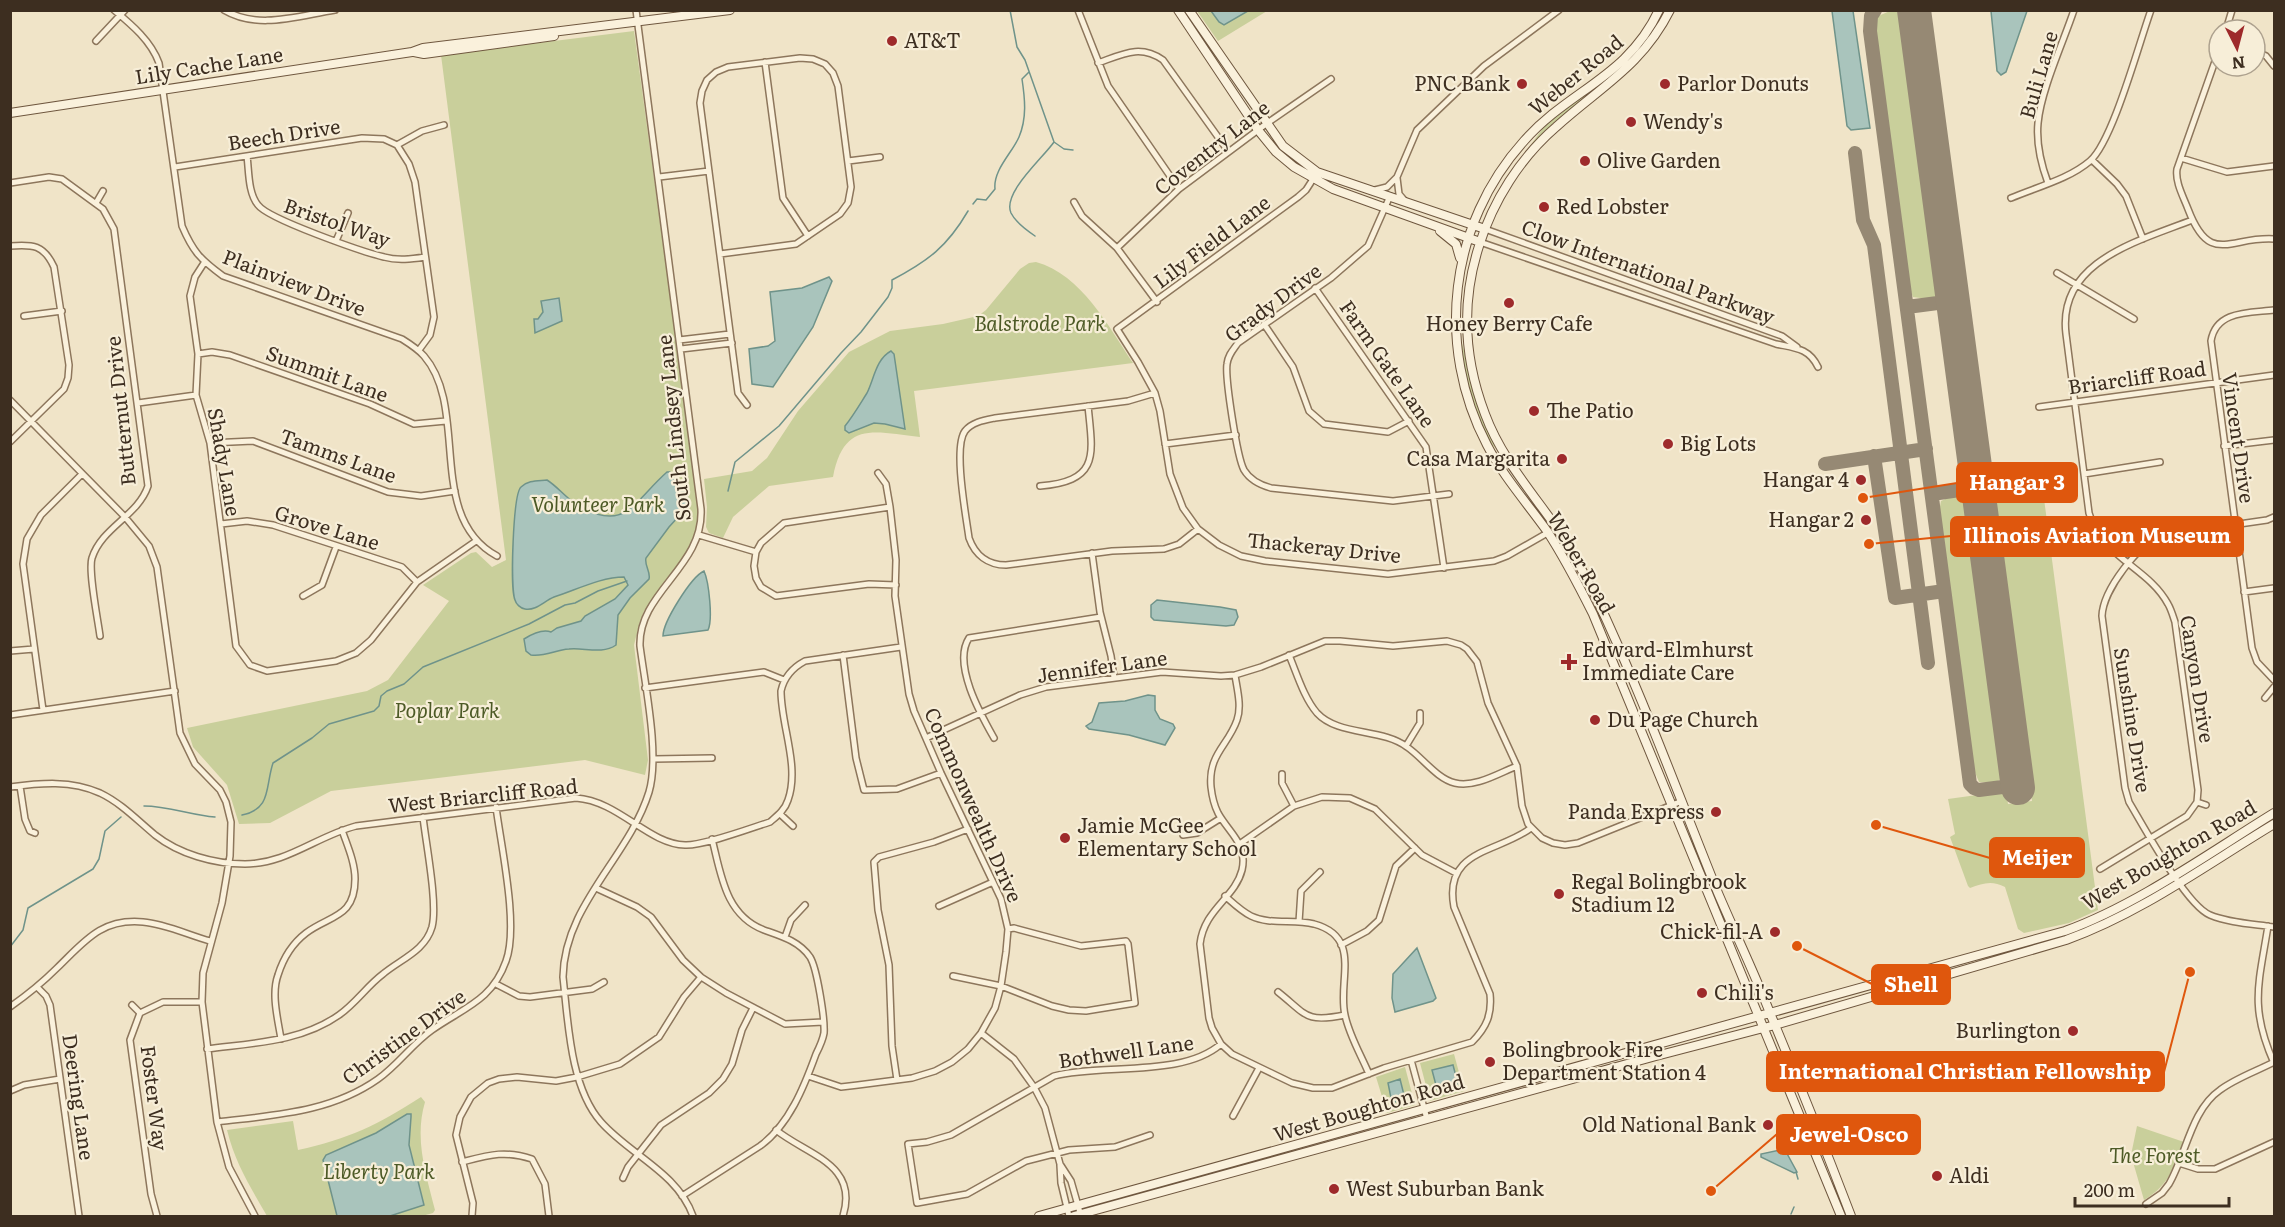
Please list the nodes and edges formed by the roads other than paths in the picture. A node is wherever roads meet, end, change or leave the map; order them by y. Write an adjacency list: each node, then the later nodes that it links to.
1 (114, 10): 14 (street, Plainview Drive)
2 (224, 10): 16 (street)
3 (335, 10): 15 (street)
4 (636, 10): 17 (street, South Lindsey Lane)
5 (730, 10): 17 (main road, Lily Cache Lane)
6 (1078, 10): 21 (street)
7 (1178, 10): 28 (main road)
8 (1189, 10): 26 (main road)
9 (1559, 10): 41 (street)
10 (1659, 10): 56 (main road, Weber Road)
11 (1670, 10): 57 (main road, Weber Road)
12 (2074, 10): 43 (street, Buli Lane)
13 (2151, 10): 34 (street)
14 (122, 13): 19 (street); 24 (street, Plainview Drive)
15 (307, 13): 16 (street)
16 (237, 18): 18 (street)
17 (637, 23): 24 (main road, Lily Cache Lane); 40 (street, South Lindsey Lane)
18 (234, 25)
19 (96, 41)
20 (765, 62): 35 (street); 38 (street); 58 (street)
21 (1098, 63): 30 (street); 44 (street)
22 (2209, 78): 33 (street)
23 (1331, 79): 26 (street, Coventry Lane)
24 (164, 90): 25 (main road, Lily Cache Lane); 37 (street, Plainview Drive)
25 (10, 113)
26 (1266, 124): 28 (street, Coventry Lane); 39 (main road)
27 (444, 125): 29 (street)
28 (1258, 130): 30 (street, Coventry Lane); 39 (main road)
29 (397, 146): 31 (street, Beech Drive); 69 (street)
30 (1228, 151): 44 (street, Coventry Lane)
31 (247, 156): 37 (street, Beech Drive); 62 (street, Bristol Way)
32 (880, 157): 35 (street)
33 (2181, 158): 36 (street); 54 (street)
34 (2092, 160): 43 (street); 60 (street)
35 (848, 161): 58 (street)
36 (2274, 166)
37 (175, 167): 70 (street, Plainview Drive)
38 (708, 171): 40 (street); 68 (street)
39 (1316, 176): 45 (main road); 52 (main road); 75 (street, Lily Field Lane)
40 (659, 177): 83 (street, South Lindsey Lane)
41 (1397, 177): 45 (street); 49 (street)
42 (10, 183): 51 (street, Butternut Drive)
43 (2048, 183): 48 (street)
44 (1179, 189): 66 (street, Coventry Lane)
45 (1375, 190): 47 (main road)
46 (103, 191): 51 (street)
47 (1390, 196): 49 (main road); 52 (street, Grady Drive)
48 (2011, 198)
49 (1405, 201): 56 (main road)
50 (1074, 202): 66 (street)
51 (96, 203): 96 (street, Butternut Drive)
52 (1386, 209): 55 (main road); 74 (street, Grady Drive)
53 (348, 213): 62 (street)
54 (2192, 220): 60 (street, Canyon Drive); 61 (street)
55 (1429, 224): 59 (main road); 71 (main road)
56 (1473, 225): 57 (main road); 59 (main road, Weber Road)
57 (1485, 229): 63 (main road, Weber Road); 85 (street, Clow International Parkway)
58 (808, 236): 68 (street)
59 (1468, 237): 63 (main road); 71 (main road, Weber Road)
60 (2143, 239): 73 (street, Canyon Drive)
61 (2274, 239)
62 (336, 241): 69 (street, Bristol Way)
63 (1480, 242): 85 (street, Clow International Parkway); 124 (main road, Weber Road)
64 (49, 244): 67 (street)
65 (10, 246): 67 (street)
66 (1116, 248): 75 (street)
67 (44, 252): 77 (street)
68 (720, 254): 82 (street)
69 (425, 257): 87 (street)
70 (204, 263): 87 (street, Plainview Drive); 88 (street, Shady Lane)
71 (1461, 263): 126 (main road, Weber Road)
72 (2057, 273): 73 (street)
73 (2078, 285): 79 (street); 95 (street, Canyon Drive)
74 (1315, 288): 80 (street, Grady Drive); 101 (street, Farm Gate Lane)
75 (1157, 302): 81 (street, Lily Field Lane)
76 (2274, 310): 91 (street, Vincent Drive)
77 (62, 311): 78 (street); 102 (street)
78 (24, 315)
79 (2134, 318)
80 (1264, 324): 101 (street); 105 (street, Grady Drive)
81 (1117, 329): 92 (street, Thackeray Drive)
82 (730, 334): 83 (street); 84 (street)
83 (680, 340): 86 (street, South Lindsey Lane)
84 (732, 343): 86 (street); 97 (street)
85 (1798, 348): 89 (street, Clow International Parkway)
86 (681, 349): 127 (street, South Lindsey Lane)
87 (419, 350): 100 (street, Plainview Drive)
88 (198, 354): 93 (street, Shady Lane); 100 (street, Summit Lane)
89 (1818, 367)
90 (2274, 375): 91 (street, Briarcliff Road)
91 (2215, 383): 95 (street, Briarcliff Road); 110 (street, Vincent Drive)
92 (1155, 393): 98 (street); 109 (street, Thackeray Drive)
93 (196, 395): 96 (street); 108 (street, Shady Lane)
94 (10, 400): 102 (street)
95 (2074, 402): 99 (street, Briarcliff Road); 114 (street, Canyon Drive)
96 (138, 403): 120 (street, Butternut Drive)
97 (747, 405)
98 (1088, 406): 104 (street); 115 (street)
99 (2039, 407)
100 (446, 421): 116 (street, Plainview Drive)
101 (1409, 421): 118 (street, Farm Gate Lane)
102 (32, 422): 107 (street); 112 (street)
103 (959, 427): 104 (street)
104 (964, 432): 133 (street)
105 (1236, 435): 109 (street); 118 (street, Grady Drive)
106 (2274, 440): 110 (street)
107 (10, 441)
108 (210, 443): 116 (street, Tamms Lane); 122 (street, Shady Lane)
109 (1165, 444): 125 (street, Thackeray Drive)
110 (2224, 446): 123 (street, Vincent Drive)
111 (2160, 462): 114 (street)
112 (82, 474): 120 (street); 145 (street)
113 (878, 474): 119 (street, Commonwealth Drive)
114 (2084, 474): 135 (street, Canyon Drive)
115 (1040, 486)
116 (455, 491): 128 (street, Plainview Drive)
117 (1449, 494): 118 (street, Grady Drive)
118 (1434, 496): 136 (street, Farm Gate Lane)
119 (890, 507): 130 (street); 138 (street, Commonwealth Drive)
120 (125, 517): 143 (street, Butternut Drive); 155 (street)
121 (2274, 517): 123 (street, Sunshine Drive)
122 (221, 524): 129 (street, Grove Lane); 137 (street, Shady Lane)
123 (2235, 525): 135 (street, Sunshine Drive); 140 (street, Vincent Drive)
124 (1556, 528): 126 (street, Thackeray Drive); 171 (main road, Weber Road)
125 (1198, 529): 131 (street); 136 (street, Thackeray Drive)
126 (1548, 533): 136 (street, Thackeray Drive); 173 (main road, Weber Road)
127 (699, 535): 130 (street); 154 (street, South Lindsey Lane)
128 (476, 541): 132 (street, Plainview Drive); 137 (street)
129 (336, 547): 137 (street, Grove Lane); 141 (street)
130 (756, 552): 138 (street)
131 (1092, 553): 133 (street); 142 (street)
132 (497, 555)
133 (982, 558): 134 (street)
134 (977, 564)
135 (2128, 565): 172 (street, Canyon Drive); 189 (street, Sunshine Drive)
136 (1444, 568)
137 (417, 582)
138 (896, 585): 144 (street, Commonwealth Drive)
139 (2274, 588): 140 (street)
140 (2244, 592): 152 (street, Vincent Drive)
141 (303, 596)
142 (1101, 617): 150 (street); 158 (street)
143 (100, 636)
144 (901, 647): 147 (street); 161 (street, Commonwealth Drive)
145 (34, 649): 146 (street); 157 (street)
146 (10, 651)
147 (843, 655): 151 (street); 167 (street)
148 (1289, 655): 149 (street, Jennifer Lane); 163 (street); 166 (street, Jennifer Lane)
149 (1235, 675): 150 (street, Jennifer Lane); 180 (street)
150 (1114, 678): 158 (street, Jennifer Lane)
151 (784, 680): 154 (street); 177 (street)
152 (2274, 680)
153 (2274, 687): 156 (street)
154 (645, 688): 165 (street, South Lindsey Lane)
155 (175, 691): 157 (street); 193 (street)
156 (2265, 698)
157 (43, 710): 160 (street)
158 (979, 712): 161 (street, Jennifer Lane); 162 (street)
159 (1420, 713): 163 (street)
160 (10, 715)
161 (926, 738): 167 (street, Commonwealth Drive)
162 (994, 738)
163 (1406, 746): 166 (street)
164 (712, 758): 165 (street)
165 (654, 759): 181 (street, South Lindsey Lane)
166 (1517, 766): 185 (street, Jennifer Lane)
167 (941, 773): 184 (street, Commonwealth Drive)
168 (1282, 774): 174 (street)
169 (20, 786): 170 (street, West Briarcliff Road); 187 (street); 193 (street, West Briarcliff Road)
170 (10, 787)
171 (1682, 801): 173 (street); 205 (main road, Weber Road)
172 (2197, 802): 175 (street); 189 (street)
173 (1672, 805): 185 (street); 200 (main road, Weber Road)
174 (1294, 806): 191 (street); 192 (street)
175 (2206, 806)
176 (496, 807): 179 (street, West Briarcliff Road); 181 (street, West Briarcliff Road); 215 (street)
177 (780, 813): 183 (street); 190 (street, West Briarcliff Road)
178 (2274, 813): 197 (main road, West Boughton Road)
179 (423, 817): 186 (street, West Briarcliff Road); 232 (street)
180 (1221, 818): 188 (street); 191 (street)
181 (635, 823): 190 (street, West Briarcliff Road); 201 (street, South Lindsey Lane)
182 (2274, 824): 199 (main road, West Boughton Road)
183 (793, 826)
184 (968, 828): 198 (street, Commonwealth Drive); 242 (street)
185 (1531, 828): 196 (street)
186 (342, 830): 193 (street, West Briarcliff Road); 232 (street)
187 (35, 833)
188 (1183, 835)
189 (2151, 838): 194 (street); 197 (street, Sunshine Drive)
190 (712, 839): 209 (street)
191 (1241, 843): 202 (street)
192 (1415, 848): 196 (street); 211 (street)
193 (228, 863): 210 (street)
194 (2100, 869)
195 (1320, 872): 206 (street)
196 (1456, 873): 235 (street)
197 (2174, 874): 199 (street, Sunshine Drive); 224 (main road, West Boughton Road)
198 (993, 882): 204 (street); 208 (street, Commonwealth Drive)
199 (2179, 882): 207 (street, Sunshine Drive); 229 (main road, West Boughton Road)
200 (1705, 887): 205 (main road); 227 (main road, Weber Road)
201 (596, 888): 212 (street); 219 (street, South Lindsey Lane)
202 (1225, 896): 206 (street); 233 (street)
203 (805, 905): 209 (street)
204 (939, 906)
205 (1727, 914): 224 (main road, Weber Road)
206 (1299, 922): 211 (street)
207 (2271, 927): 236 (street)
208 (1008, 929): 216 (street, Commonwealth Drive); 216 (street)
209 (784, 937): 228 (street)
210 (210, 941): 217 (street); 220 (street)
211 (1341, 945): 226 (street)
212 (701, 976): 223 (street); 240 (street)
213 (953, 976): 216 (street)
214 (604, 982): 219 (street)
215 (496, 984): 219 (street); 248 (street, Christine Drive)
216 (1001, 986): 231 (street, Commonwealth Drive)
217 (37, 987): 222 (street); 241 (street, Deering Lane)
218 (1278, 992): 226 (street)
219 (565, 993): 240 (street, South Lindsey Lane)
220 (202, 1002): 225 (street); 234 (street)
221 (132, 1005): 225 (street)
222 (10, 1007)
223 (753, 1008): 228 (street); 252 (street)
224 (1770, 1013): 227 (main road, West Boughton Road); 229 (main road, Weber Road)
225 (140, 1014): 263 (street, Foster Way)
226 (1345, 1015): 238 (street)
227 (1758, 1017): 230 (main road, Weber Road); 245 (main road, West Boughton Road)
228 (823, 1022): 239 (street)
229 (1775, 1025): 230 (main road, West Boughton Road); 272 (main road, Weber Road)
230 (1763, 1028): 247 (main road, West Boughton Road); 271 (main road, Weber Road)
231 (981, 1033): 242 (street, Commonwealth Drive); 243 (street)
232 (281, 1039): 234 (street)
233 (1221, 1044): 237 (street); 243 (street, Bothwell Lane)
234 (207, 1049): 248 (street)
235 (1411, 1060): 238 (street); 245 (street)
236 (2274, 1063): 255 (street)
237 (1259, 1068): 238 (street); 246 (street)
238 (1369, 1074)
239 (808, 1076): 242 (street, Commonwealth Drive); 249 (street)
240 (577, 1077): 252 (street, South Lindsey Lane); 254 (street)
241 (60, 1079): 244 (street); 262 (street, Deering Lane)
242 (897, 1080)
243 (1034, 1087): 253 (street); 253 (street, Bothwell Lane)
244 (10, 1091)
245 (1424, 1110): 247 (street); 260 (main road, West Boughton Road)
246 (1233, 1116)
247 (1427, 1119): 270 (main road, West Boughton Road)
248 (217, 1122): 264 (street)
249 (776, 1130): 258 (street); 268 (street)
250 (1150, 1135): 253 (street)
251 (2274, 1142): 255 (street)
252 (638, 1153): 257 (street); 258 (street, South Lindsey Lane)
253 (1057, 1153): 256 (street)
254 (462, 1162): 265 (street); 266 (street)
255 (2179, 1163): 259 (street)
256 (1060, 1164): 260 (street); 261 (street)
257 (623, 1178)
258 (682, 1196): 267 (street, South Lindsey Lane)
259 (2146, 1204)
260 (1078, 1206): 261 (main road, West Boughton Road); 270 (street)
261 (1068, 1213): 269 (main road, West Boughton Road)
262 (79, 1216)
263 (157, 1216)
264 (255, 1216)
265 (472, 1216)
266 (549, 1216)
267 (693, 1216)
268 (843, 1216)
269 (1039, 1216)
270 (1079, 1216)
271 (1840, 1216)
272 (1851, 1216)

